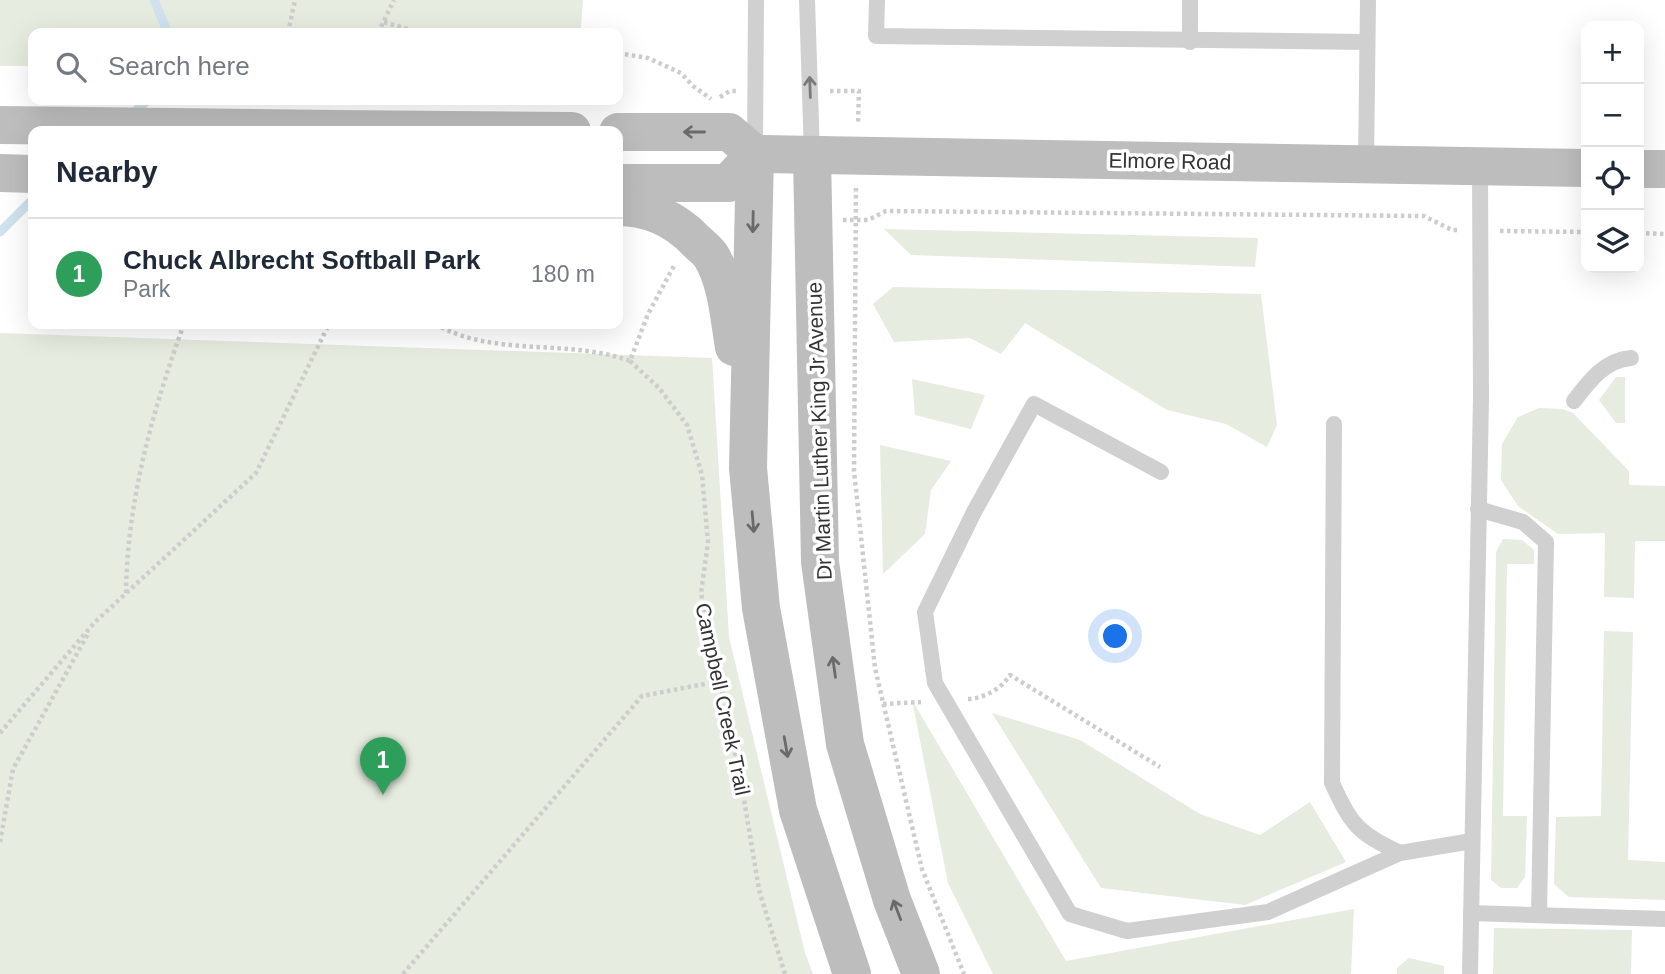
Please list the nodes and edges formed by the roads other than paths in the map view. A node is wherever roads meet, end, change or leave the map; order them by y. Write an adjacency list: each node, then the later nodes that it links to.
1 (756, 0): 11 (lane)
2 (807, 0): 12 (lane, Dr Martin Luther King Jr Avenue, one-way to 2)
3 (877, 0): 6 (lane)
4 (1191, 0): 6 (lane)
5 (1368, 0): 7 (lane)
6 (1190, 42): 7 (lane)
7 (1367, 42): 13 (lane)
8 (0, 125): 9 (main road, bridge)
9 (95, 126)
10 (623, 132): 11 (main road, one-way to 10)
11 (755, 153): 12 (main road, Elmore Road); 20 (main road); 25 (main road, one-way to 25)
12 (812, 155): 13 (main road, Elmore Road); 34 (main road, Dr Martin Luther King Jr Avenue, one-way to 12)
13 (1366, 164): 14 (main road, Elmore Road)
14 (1480, 167): 15 (main road, Elmore Road); 27 (lane)
15 (1581, 168)
16 (1644, 169): 17 (main road)
17 (1665, 169)
18 (0, 173): 19 (main road)
19 (28, 174)
20 (623, 183)
21 (623, 207): 25 (main road)
22 (1631, 358): 23 (lane)
23 (1574, 401)
24 (1334, 424): 29 (lane)
25 (748, 468): 33 (main road, one-way to 33)
26 (1161, 472): 29 (lane)
27 (1478, 509): 28 (lane); 31 (lane)
28 (1472, 841): 29 (lane); 30 (lane)
29 (1400, 853)
30 (1471, 913): 31 (lane); 35 (lane)
31 (1539, 915): 32 (lane)
32 (1665, 919)
33 (852, 974)
34 (921, 974)
35 (1470, 974)

